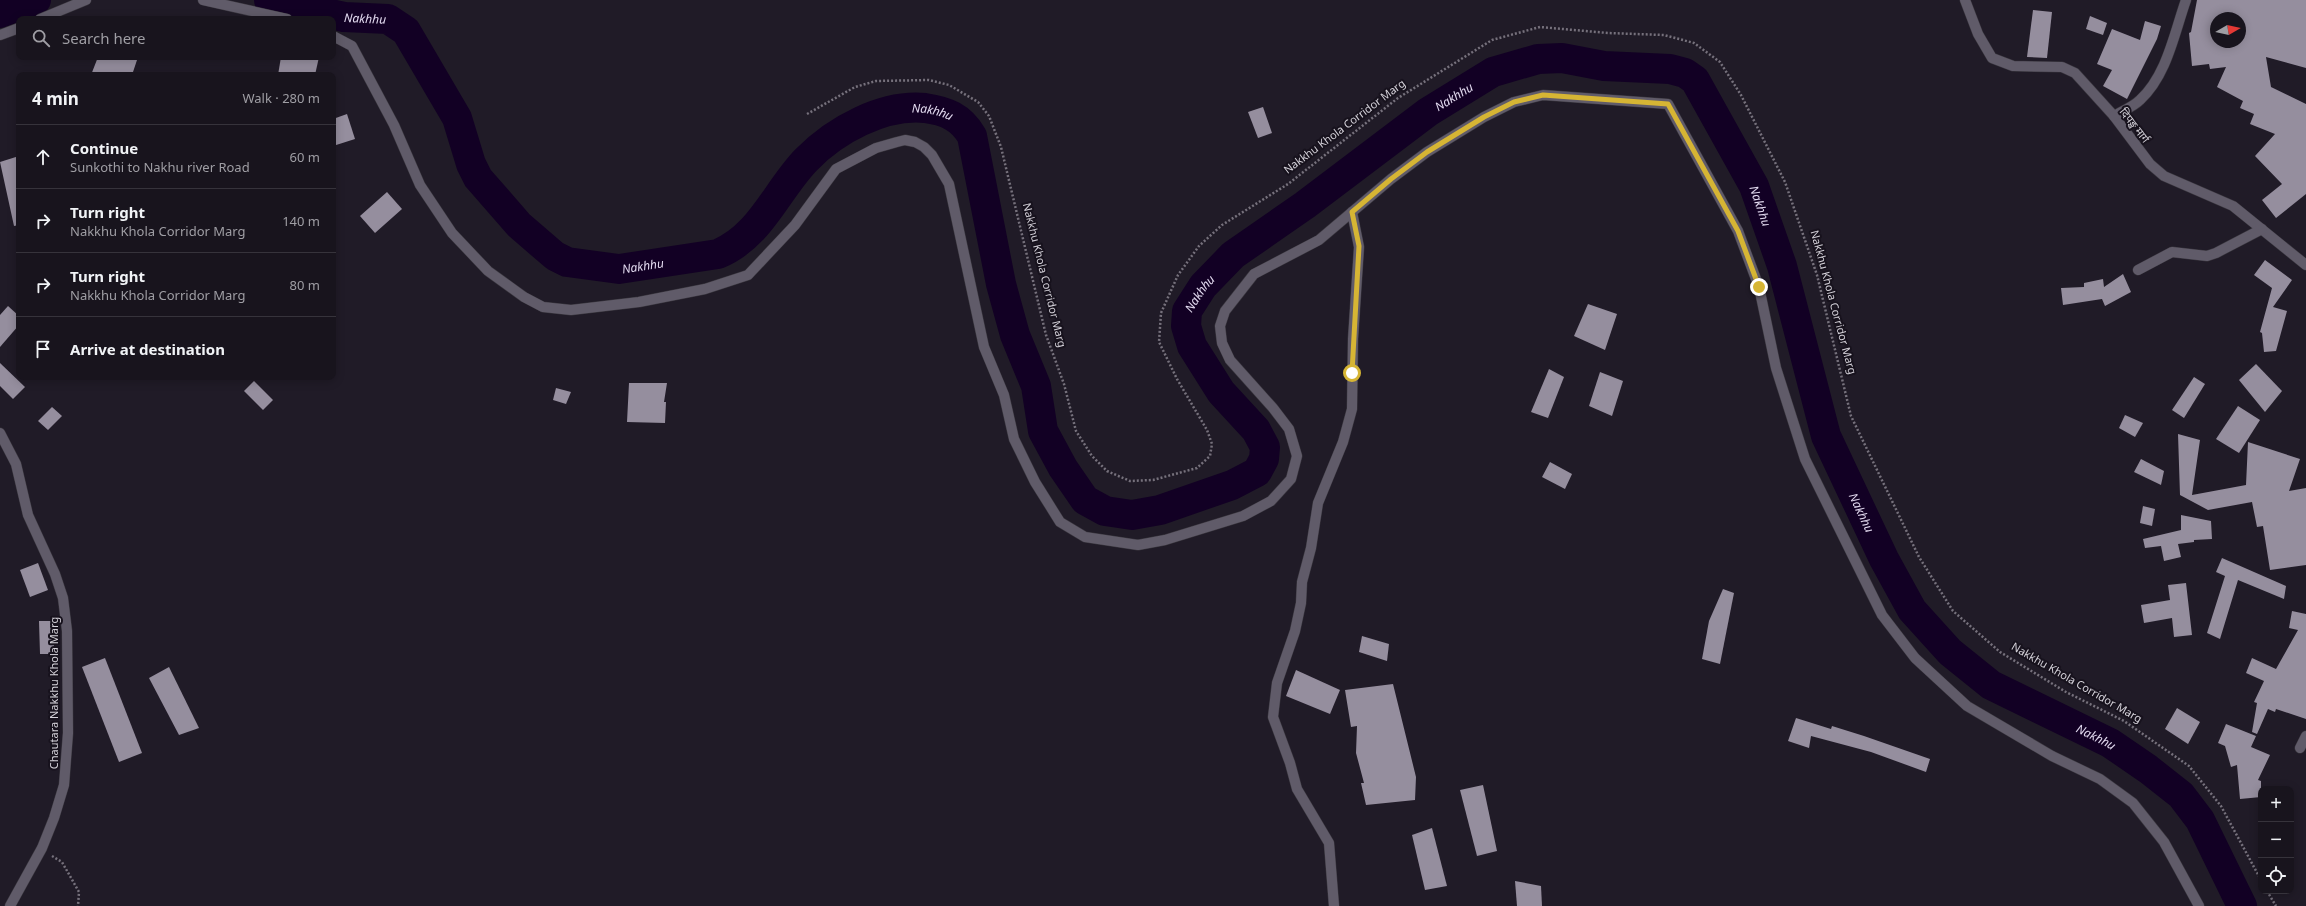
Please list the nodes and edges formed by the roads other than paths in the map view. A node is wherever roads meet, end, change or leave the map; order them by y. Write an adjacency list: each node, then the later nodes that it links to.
1 (86, 0): 5 (street)
2 (203, 0): 6 (street)
3 (1966, 0): 10 (street, दिपङ्ख मार्ग)
4 (2186, 0): 10 (street)
5 (47, 16)
6 (274, 16)
7 (16, 29): 8 (street)
8 (0, 35)
9 (336, 38): 11 (street)
10 (2114, 116): 12 (street, दिपङ्ख मार्ग)
11 (1352, 212): 19 (street); 20 (street)
12 (2262, 229): 13 (street, दिपङ्ख मार्ग); 14 (street)
13 (2306, 265)
14 (2138, 270)
15 (0, 434): 18 (street, Chautara Nakkhu Khola Marg)
16 (2306, 736): 17 (street)
17 (2300, 748)
18 (10, 906)
19 (1334, 906)
20 (2198, 906)

